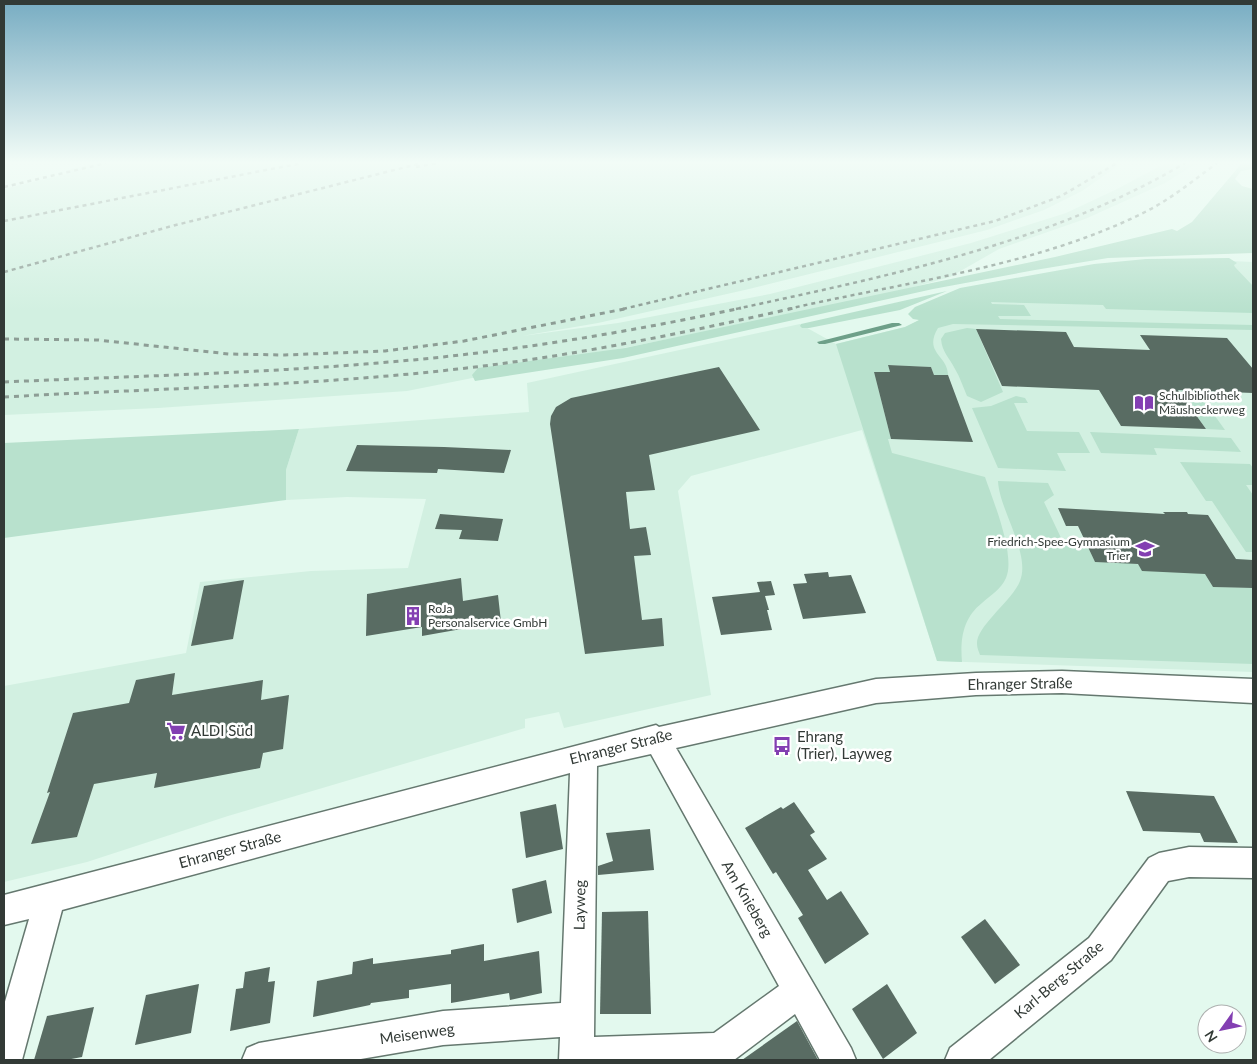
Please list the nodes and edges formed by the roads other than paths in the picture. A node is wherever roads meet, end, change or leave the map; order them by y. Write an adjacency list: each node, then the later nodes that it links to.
1 (1253, 691): 2 (street, Ehranger Straße)
2 (656, 738): 3 (street, Ehranger Straße); 7 (street, Am Knieberg)
3 (584, 756): 5 (street, Ehranger Straße); 8 (street, Layweg)
4 (1253, 863): 13 (street, Karl-Berg-Straße)
5 (50, 898): 6 (street, Ehranger Straße); 10 (street)
6 (4, 910)
7 (799, 991): 9 (street, Layweg); 12 (street, Am Knieberg)
8 (577, 1019): 9 (street, Layweg); 11 (street, Meisenweg)
9 (576, 1058)
10 (4, 1060)
11 (259, 1060)
12 (839, 1060)
13 (962, 1060)

